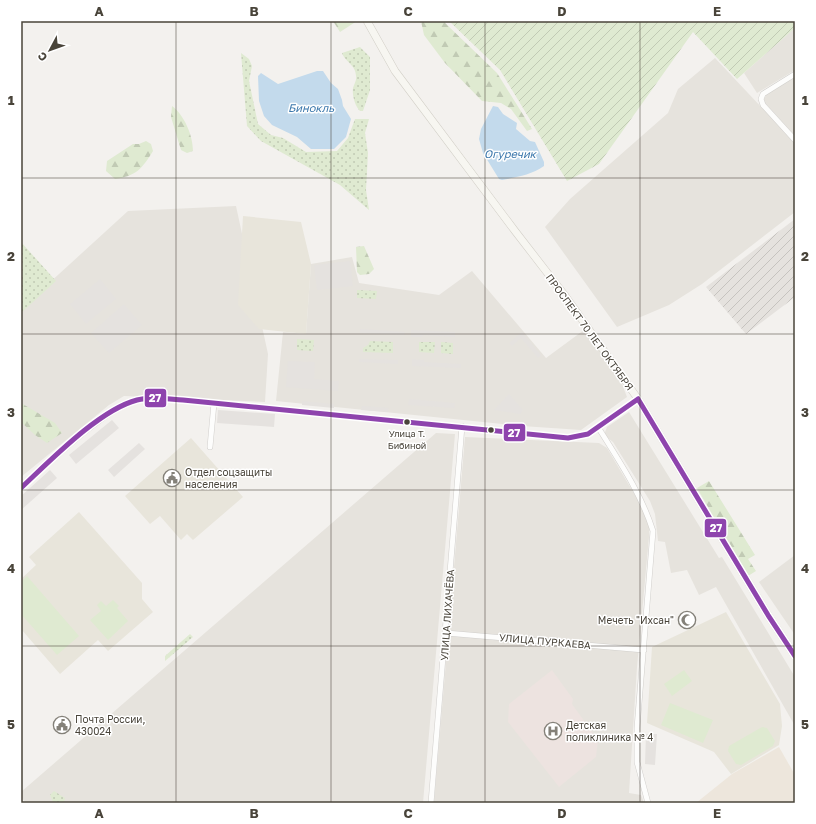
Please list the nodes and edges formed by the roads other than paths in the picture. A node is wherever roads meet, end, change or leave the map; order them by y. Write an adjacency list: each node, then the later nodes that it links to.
1 (366, 21): 4 (main road, ПРОСПЕКТ 70 ЛЕТ ОКТЯБРЯ)
2 (795, 74): 3 (street)
3 (795, 140)
4 (638, 398): 7 (street); 12 (main road, ПРОСПЕКТ 70 ЛЕТ ОКТЯБРЯ)
5 (214, 403): 6 (street); 8 (street); 9 (street)
6 (462, 426): 7 (street); 10 (street, УЛИЦА ЛИХАЧЁВА)
7 (598, 427): 11 (street)
8 (210, 447)
9 (21, 488)
10 (446, 633): 11 (street, УЛИЦА ПУРКАЕВА); 13 (street, УЛИЦА ЛИХАЧЁВА)
11 (644, 650): 14 (street)
12 (795, 656)
13 (430, 803)
14 (648, 803)

